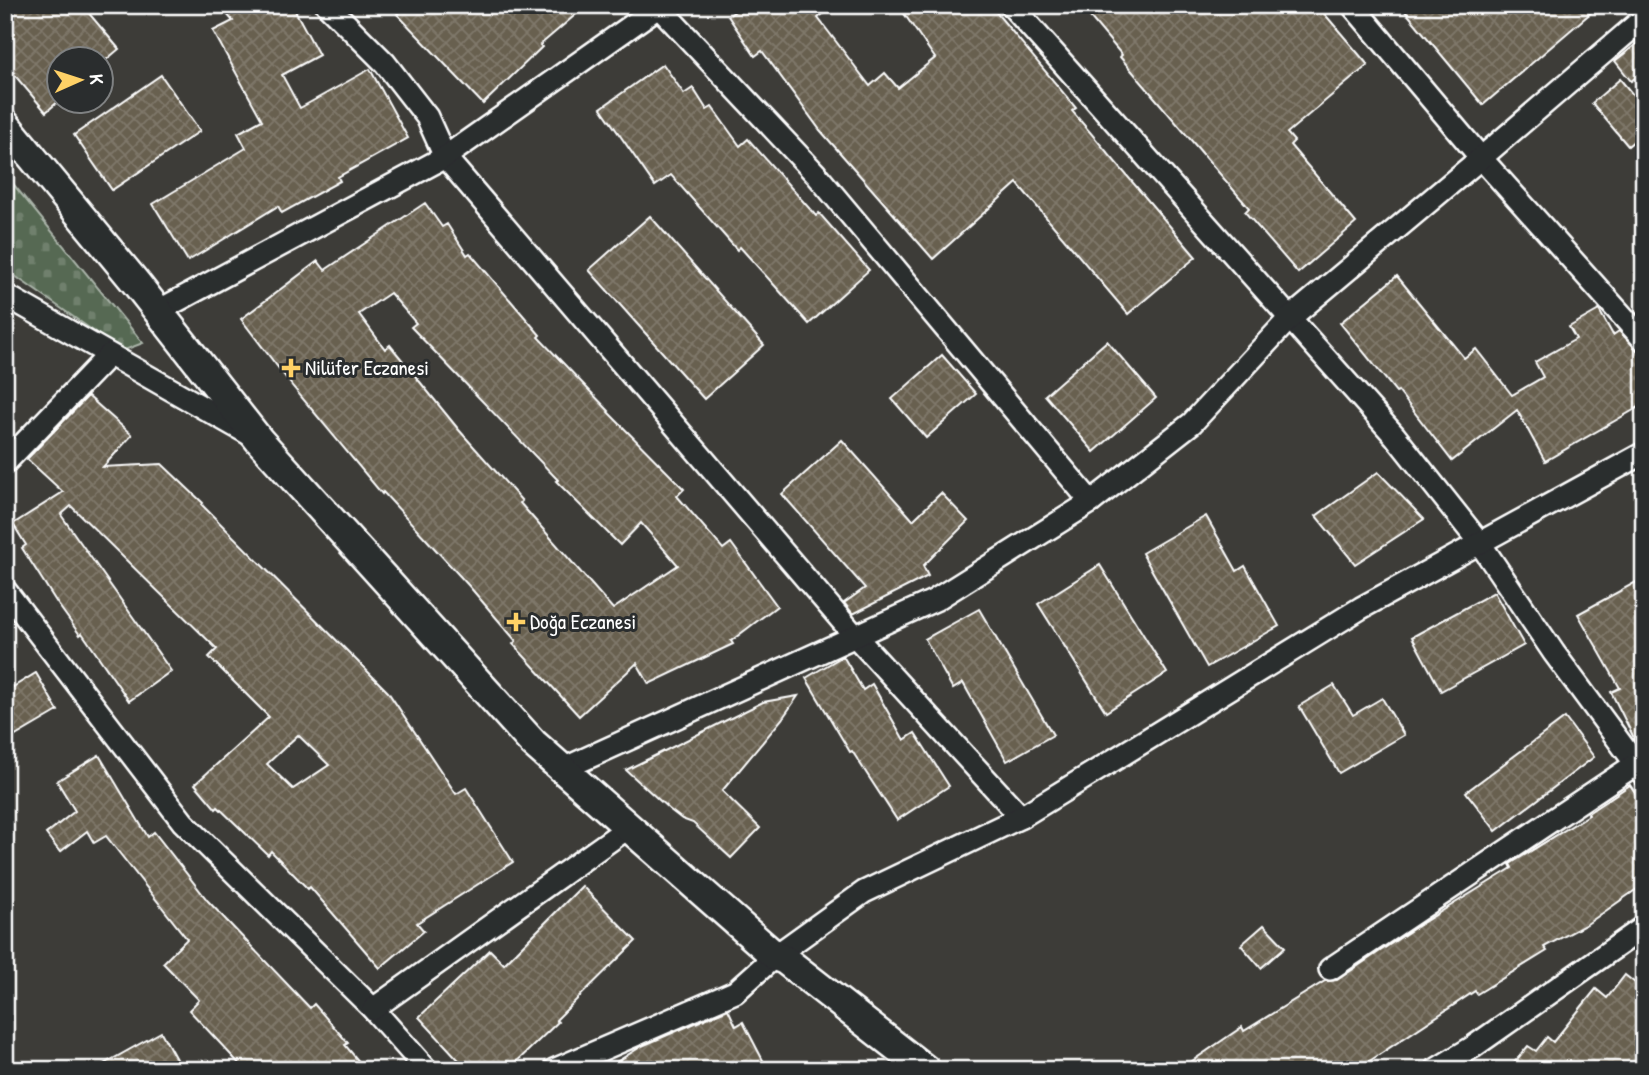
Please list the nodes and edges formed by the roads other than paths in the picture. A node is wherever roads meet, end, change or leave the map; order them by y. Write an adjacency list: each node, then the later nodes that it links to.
1 (327, 5): 7 (street)
2 (1011, 5): 11 (street)
3 (1352, 5): 8 (street)
4 (659, 6): 7 (street); 17 (street)
5 (1644, 18): 8 (street)
6 (5, 124): 10 (main road)
7 (445, 157): 10 (street); 20 (street)
8 (1481, 158): 11 (street); 12 (street)
9 (5, 295): 13 (street)
10 (158, 311): 14 (main road)
11 (1289, 319): 17 (street); 18 (street)
12 (1644, 340)
13 (109, 355): 14 (street); 16 (street)
14 (259, 440): 21 (main road)
15 (1644, 453): 18 (street)
16 (5, 463)
17 (1091, 502): 20 (street)
18 (1479, 542): 22 (street); 23 (street)
19 (5, 590): 28 (street)
20 (856, 636): 21 (street); 23 (street)
21 (563, 769): 24 (main road)
22 (1640, 770): 27 (street)
23 (1021, 817): 26 (street)
24 (629, 827): 26 (main road); 28 (street)
25 (1644, 927): 32 (street)
26 (775, 957): 30 (street); 31 (main road)
27 (1330, 969)
28 (373, 1009): 29 (street)
29 (427, 1070)
30 (554, 1070)
31 (926, 1070)
32 (1435, 1070)

